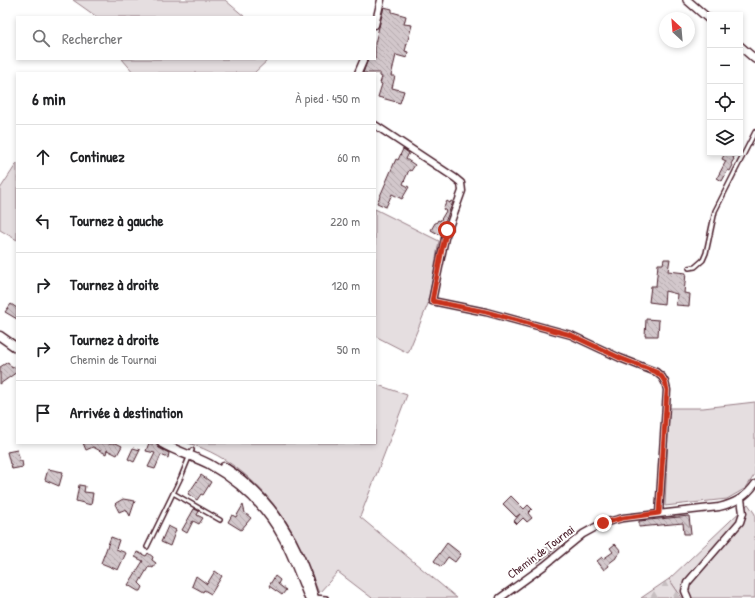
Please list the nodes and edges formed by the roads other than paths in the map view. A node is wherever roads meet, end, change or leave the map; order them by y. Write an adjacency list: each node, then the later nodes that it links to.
1 (381, 0): 4 (street)
2 (687, 0): 3 (street)
3 (707, 17)
4 (376, 21)
5 (742, 48): 6 (street)
6 (755, 59)
7 (364, 60): 8 (street)
8 (358, 72)
9 (376, 126): 20 (street)
10 (755, 132): 11 (lane)
11 (689, 268)
12 (0, 336): 13 (main road)
13 (16, 347)
14 (165, 444): 16 (main road)
15 (176, 444): 16 (main road)
16 (191, 452): 18 (lane); 23 (main road)
17 (755, 484): 19 (street, Chemin de Tournai)
18 (173, 493): 21 (lane); 22 (lane)
19 (741, 499): 20 (street, Chemin de Tournai); 26 (street)
20 (659, 513): 25 (street, Chemin de Tournai)
21 (220, 520)
22 (147, 547)
23 (312, 598): 24 (lane)
24 (326, 598)
25 (500, 598)
26 (688, 598)

